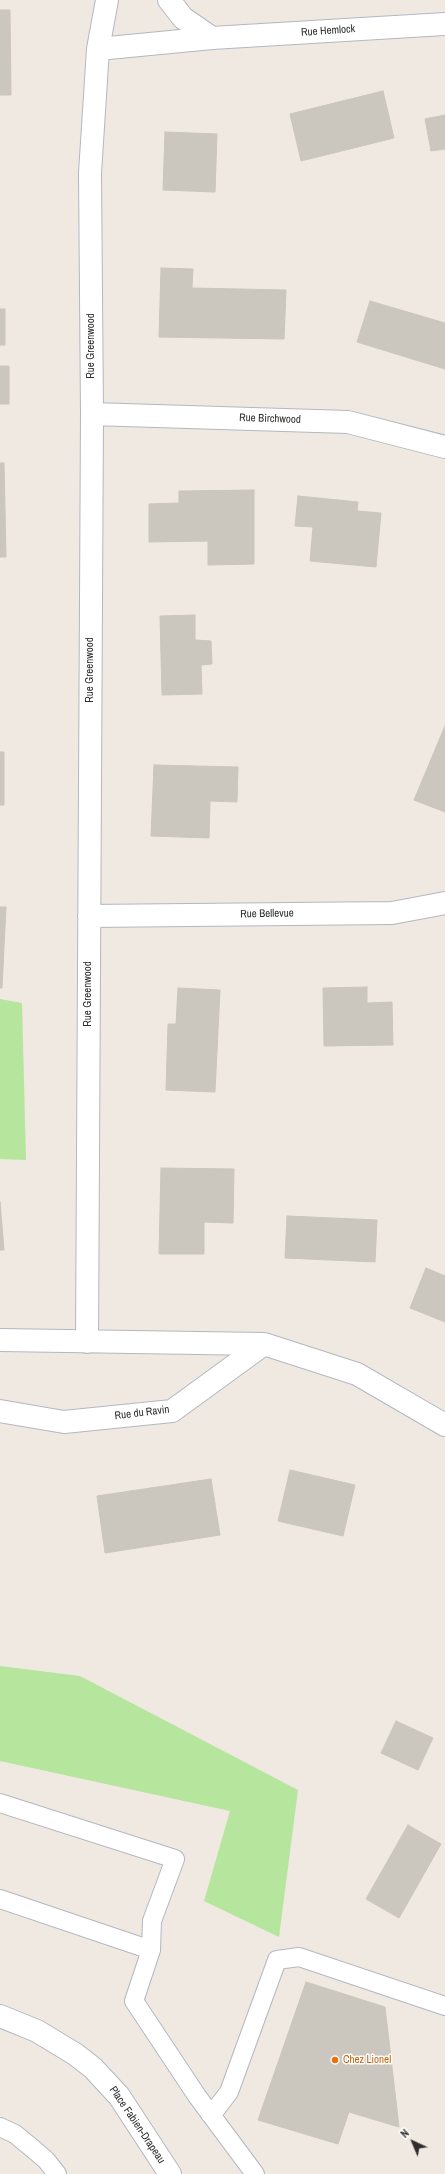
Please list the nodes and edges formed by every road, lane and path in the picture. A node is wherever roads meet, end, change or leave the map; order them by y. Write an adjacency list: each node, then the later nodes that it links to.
1 (107, 0): 5 (street, Rue Greenwood)
2 (169, 0): 4 (street)
3 (445, 24): 4 (street, Rue Hemlock)
4 (212, 38): 5 (street, Rue Hemlock)
5 (98, 49): 6 (street, Rue Greenwood)
6 (92, 414): 7 (street, Rue Birchwood); 9 (street, Rue Greenwood)
7 (445, 447)
8 (445, 903): 9 (street, Rue Bellevue)
9 (89, 916): 11 (street, Rue Greenwood)
10 (0, 1340): 11 (street)
11 (87, 1342): 12 (street)
12 (264, 1344): 13 (street, Rue du Ravin); 14 (street)
13 (0, 1411)
14 (445, 1425)
15 (0, 1803): 17 (lane)
16 (0, 1899): 17 (lane)
17 (151, 1950): 20 (lane)
18 (445, 2006): 20 (lane)
19 (0, 2016): 23 (street, Place Fabien-Drapeau)
20 (210, 2114): 24 (lane)
21 (0, 2127): 22 (lane)
22 (57, 2174)
23 (170, 2174)
24 (255, 2174)

